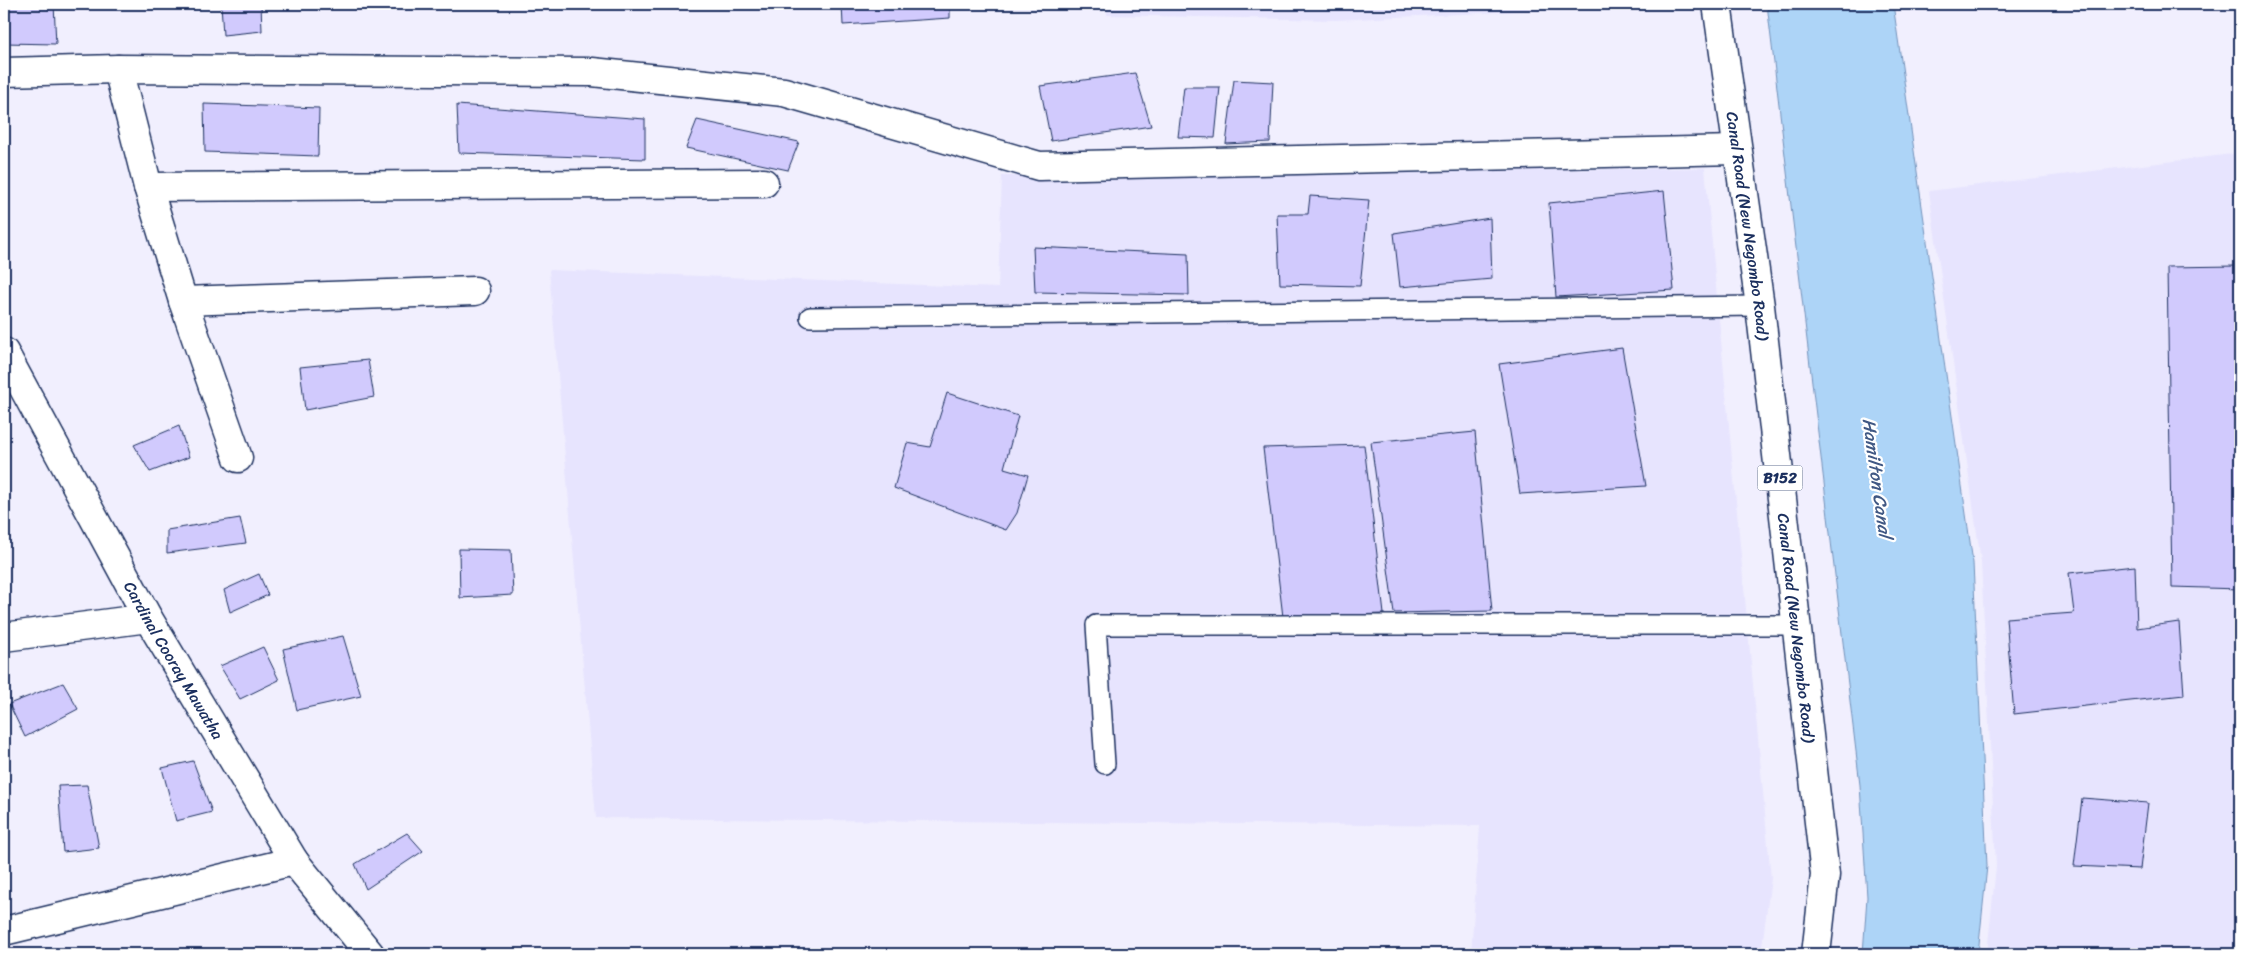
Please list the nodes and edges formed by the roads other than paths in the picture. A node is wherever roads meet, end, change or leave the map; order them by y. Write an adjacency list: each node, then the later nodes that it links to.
1 (1717, 4): 4 (street, Canal Road (New Negombo Road) / B152)
2 (118, 69): 3 (street); 4 (street); 6 (street)
3 (4, 72)
4 (1736, 150): 9 (street, Canal Road (New Negombo Road) / B152)
5 (764, 183): 6 (street)
6 (148, 187): 8 (street)
7 (475, 292): 8 (street)
8 (183, 301): 12 (street)
9 (1760, 306): 10 (lane); 14 (street, Canal Road (New Negombo Road) / B152)
10 (810, 317)
11 (4, 352): 13 (street, Cardinal Cooray Mawatha)
12 (238, 458)
13 (148, 618): 15 (street); 17 (street, Cardinal Cooray Mawatha)
14 (1797, 624): 16 (lane); 20 (street, Canal Road (New Negombo Road) / B152)
15 (4, 637)
16 (1105, 764)
17 (294, 861): 18 (street); 19 (street, Cardinal Cooray Mawatha)
18 (4, 931)
19 (370, 954)
20 (1816, 954)

